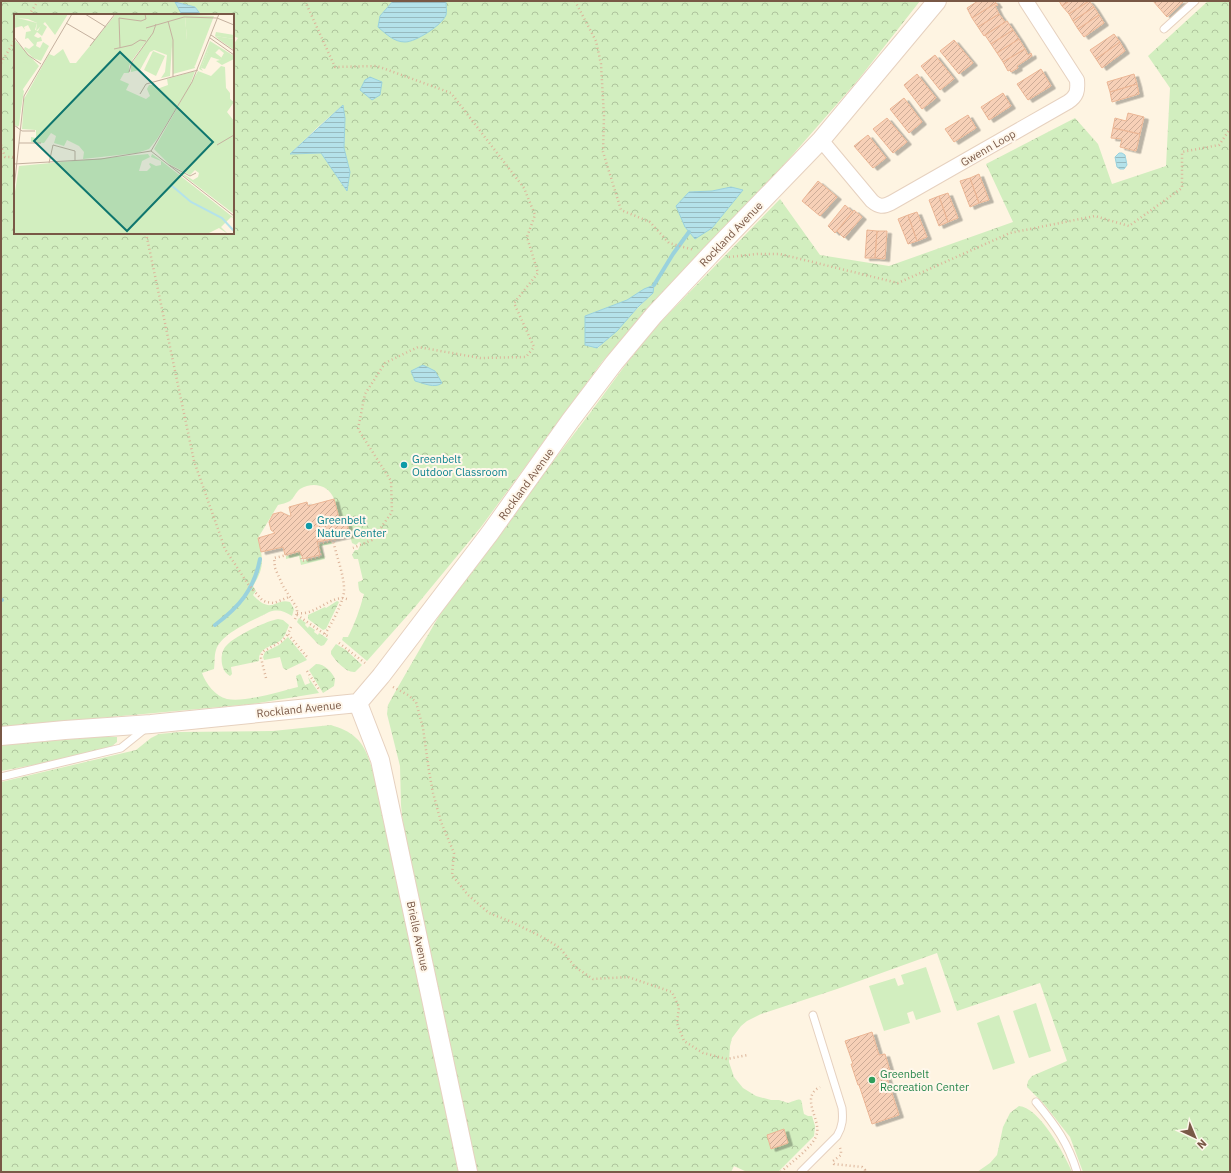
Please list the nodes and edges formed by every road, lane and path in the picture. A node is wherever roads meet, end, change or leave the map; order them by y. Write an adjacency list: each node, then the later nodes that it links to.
1 (38, 1): 7 (path)
2 (304, 1): 20 (path)
3 (575, 1): 16 (path)
4 (937, 1): 12 (street, Rockland Avenue)
5 (1026, 1): 12 (street, Gwenn Loop)
6 (1195, 1): 8 (lane)
7 (30, 14)
8 (1164, 29)
9 (14, 42): 10 (path)
10 (1, 63)
11 (1230, 130): 17 (path)
12 (821, 140): 37 (street, Rockland Avenue)
13 (1, 145): 14 (path)
14 (14, 157)
15 (146, 234): 21 (path)
16 (685, 247)
17 (728, 257)
18 (338, 539): 19 (path)
19 (332, 540): 21 (path); 22 (path)
20 (353, 548)
21 (289, 596): 24 (path)
22 (342, 598): 23 (path); 24 (path); 28 (path)
23 (347, 599)
24 (297, 614): 25 (path); 28 (path)
25 (295, 619)
26 (291, 627): 27 (path)
27 (288, 634): 31 (path); 34 (path)
28 (325, 634): 29 (path)
29 (329, 637)
30 (339, 643): 32 (path)
31 (308, 658)
32 (365, 663)
33 (307, 671): 36 (path)
34 (266, 678)
35 (393, 687): 42 (path)
36 (321, 693)
37 (358, 703): 38 (street, Rockland Avenue); 46 (street, Brielle Avenue)
38 (151, 724): 39 (street, Rockland Avenue); 40 (lane)
39 (1, 736)
40 (1, 777)
41 (813, 1015): 48 (lane)
42 (748, 1055)
43 (820, 1087): 47 (path)
44 (1036, 1102): 50 (lane)
45 (840, 1148): 49 (path)
46 (468, 1172)
47 (781, 1172)
48 (801, 1172)
49 (864, 1172)
50 (1078, 1172)

